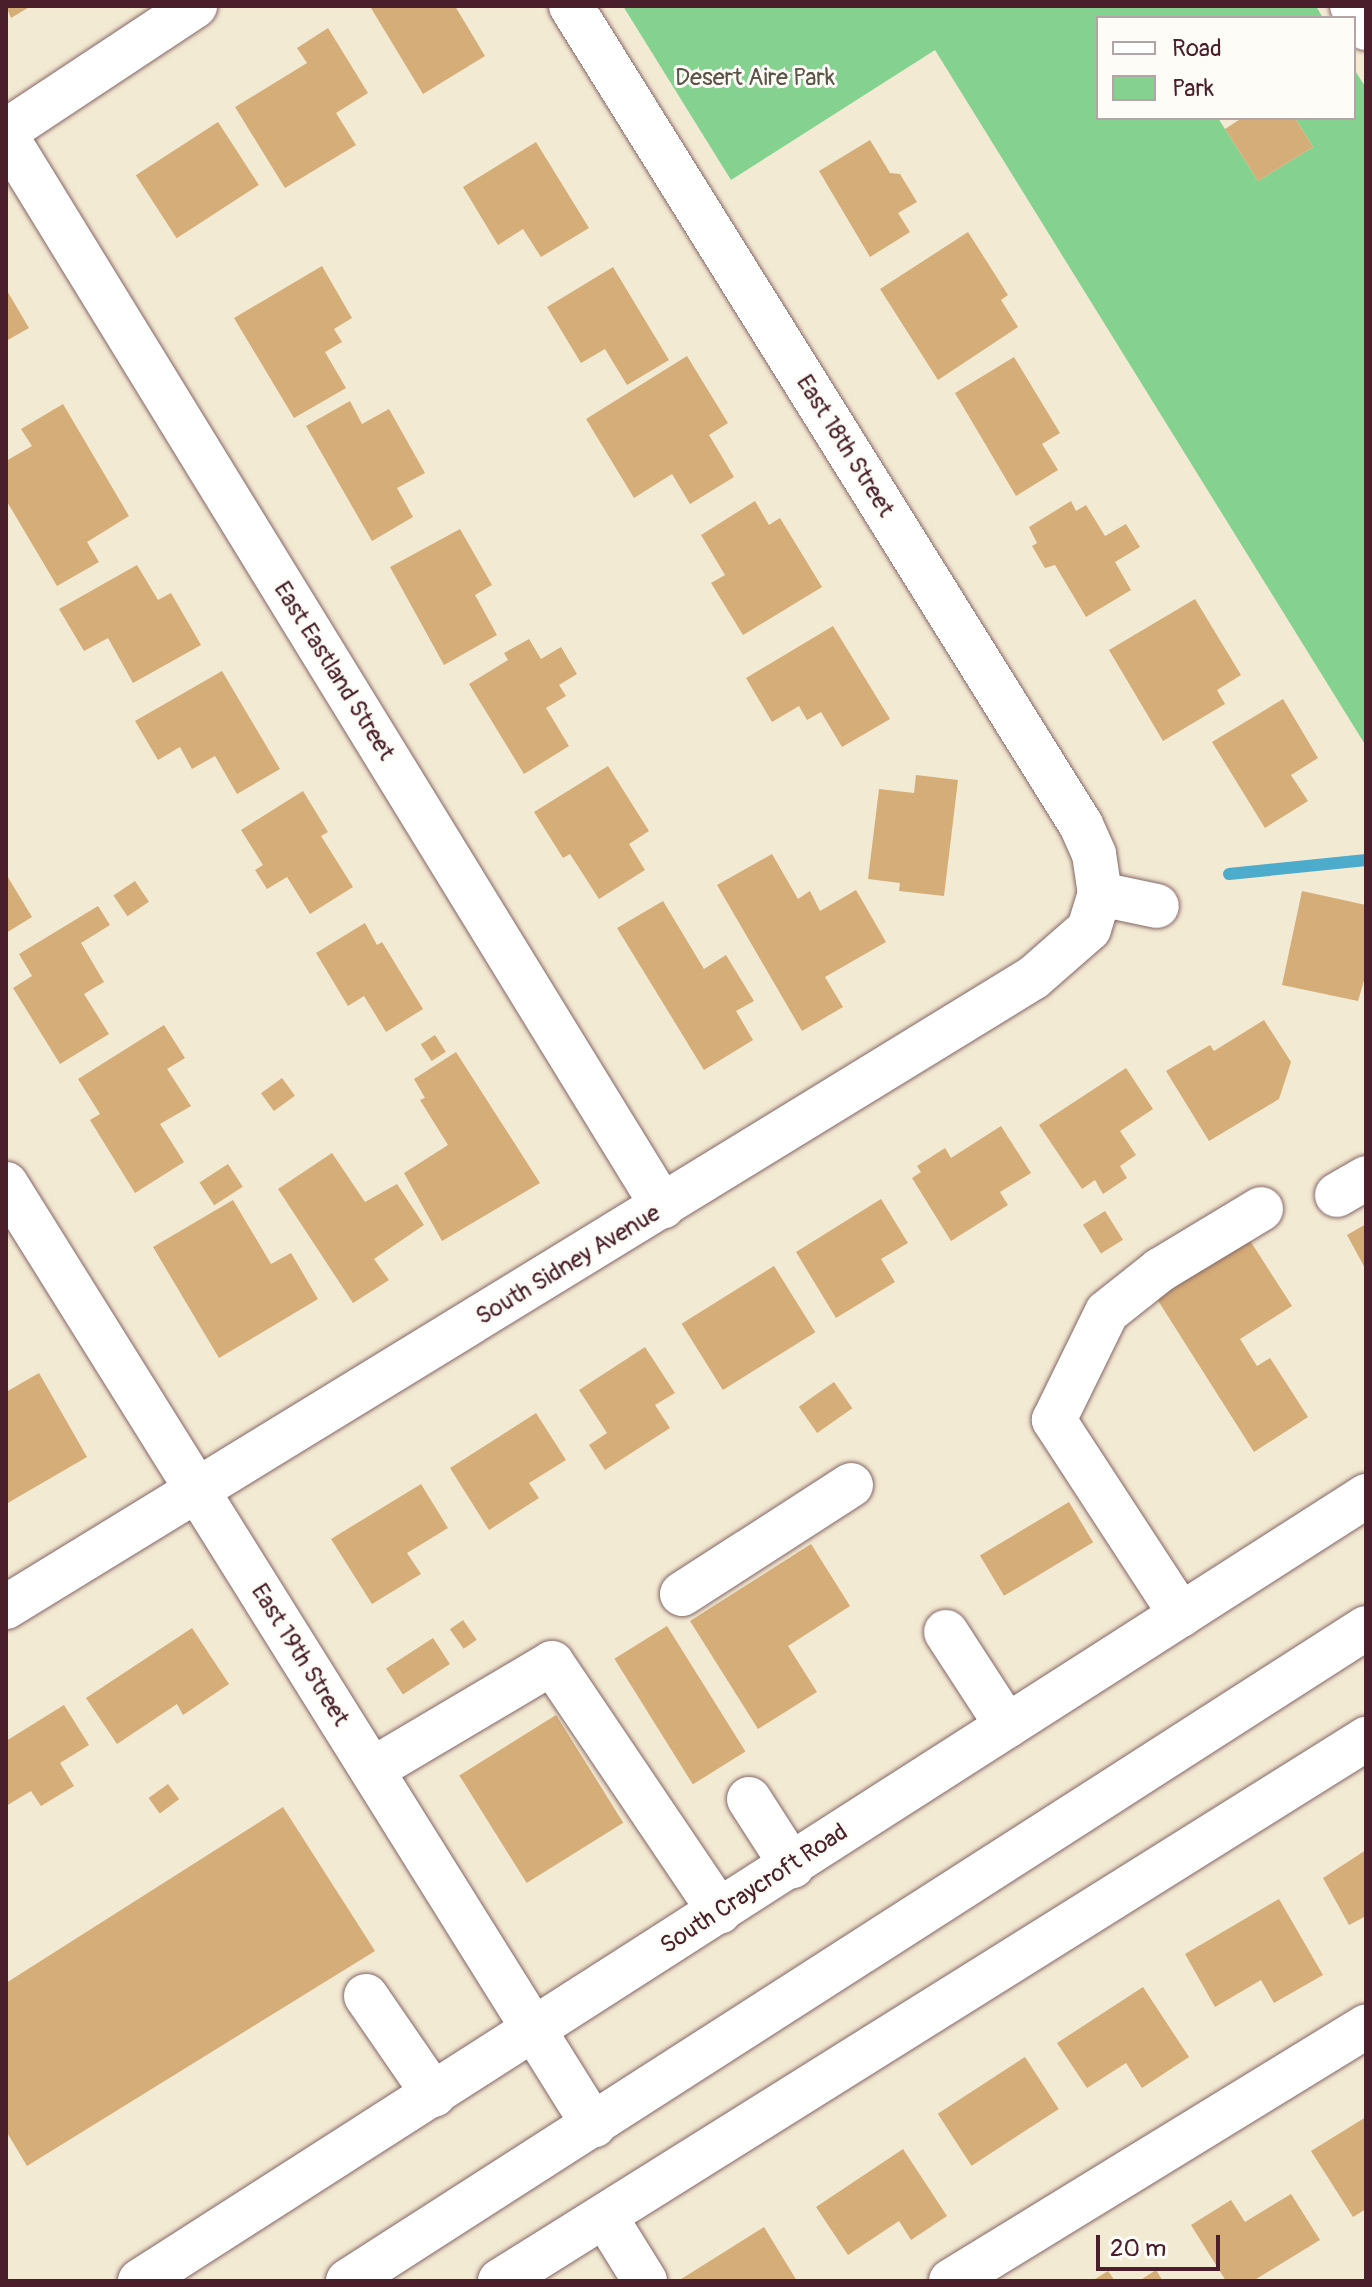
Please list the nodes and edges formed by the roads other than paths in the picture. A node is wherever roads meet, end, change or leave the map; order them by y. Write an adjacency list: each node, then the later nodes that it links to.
1 (195, 6): 5 (street)
2 (571, 6): 6 (street, East 18th Street)
3 (1352, 6): 4 (street)
4 (1366, 28)
5 (6, 133): 9 (street, East Eastland Street)
6 (1100, 894): 7 (street); 9 (street, South Sidney Avenue)
7 (1157, 906)
8 (6, 1184): 12 (street, East 19th Street)
9 (663, 1207): 12 (street, South Sidney Avenue)
10 (1261, 1209): 16 (street)
11 (851, 1485): 14 (street)
12 (195, 1491): 15 (street, South Sidney Avenue); 21 (street, East 19th Street)
13 (1366, 1496): 16 (street, South Craycroft Road)
14 (682, 1594)
15 (6, 1607)
16 (1181, 1615): 19 (street, South Craycroft Road)
17 (1366, 1628): 29 (street)
18 (946, 1632): 19 (street)
19 (1007, 1726): 23 (street, South Craycroft Road)
20 (1366, 1739): 30 (street)
21 (373, 1769): 24 (street); 27 (street, East 19th Street)
22 (749, 1799): 23 (street)
23 (792, 1866): 24 (street, South Craycroft Road)
24 (720, 1912): 27 (street, South Craycroft Road)
25 (366, 1996): 28 (street)
26 (1366, 2027): 35 (street)
27 (534, 2029): 28 (street, South Craycroft Road); 29 (street, East 19th Street)
28 (434, 2095): 31 (street, South Craycroft Road)
29 (594, 2126): 32 (street)
30 (606, 2218): 33 (street); 34 (street)
31 (140, 2281)
32 (348, 2281)
33 (500, 2281)
34 (645, 2281)
35 (951, 2281)

